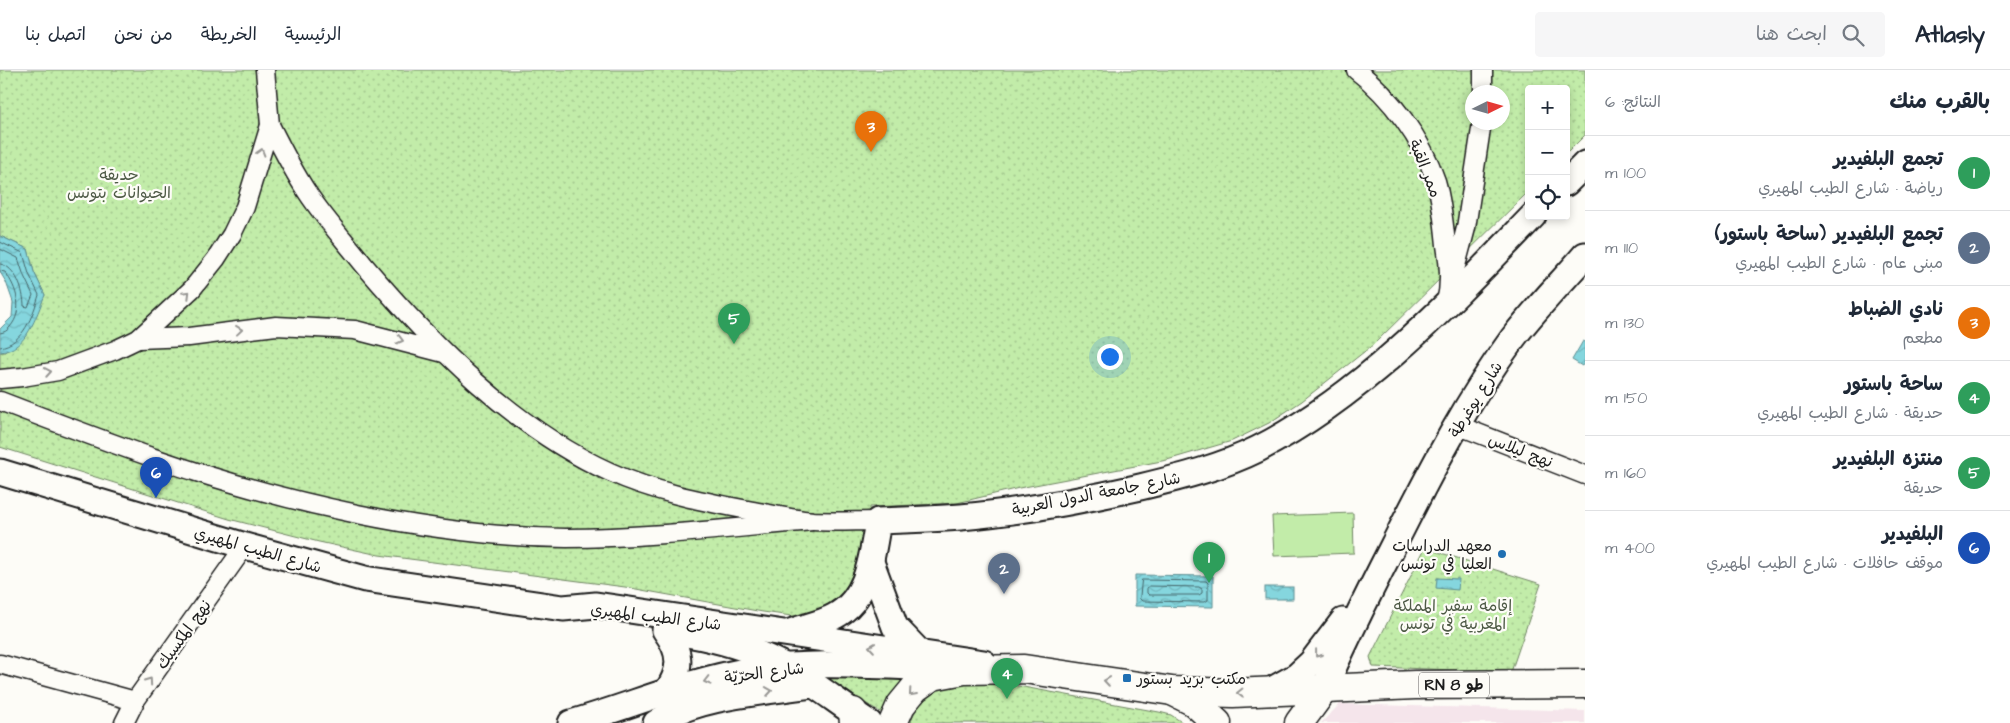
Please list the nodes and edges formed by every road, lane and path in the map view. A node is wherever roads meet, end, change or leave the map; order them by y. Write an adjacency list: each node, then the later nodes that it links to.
1 (265, 70): 5 (street)
2 (1356, 70): 11 (street, ممر القبة)
3 (1483, 70): 4 (street)
4 (1483, 85)
5 (270, 124): 12 (street, one-way to 5); 13 (street)
6 (1482, 130): 11 (street)
7 (1585, 164): 8 (main road)
8 (1570, 179)
9 (1529, 220): 11 (main road, شارع جامعة الدول العربية)
10 (1580, 268): 16 (main road, شارع يوغرطة)
11 (1448, 295): 20 (main road, شارع جامعة الدول العربية)
12 (138, 339): 13 (street, one-way to 13); 14 (street, one-way to 12)
13 (445, 353): 19 (street)
14 (0, 379)
15 (0, 401): 19 (street)
16 (1457, 426): 18 (street, نهج ليلاس); 22 (main road, شارع يوغرطة)
17 (0, 472): 21 (main road, شارع الطيب المهيري)
18 (1585, 475)
19 (812, 521): 20 (street)
20 (878, 522): 23 (main road)
21 (245, 546): 24 (main road, شارع الطيب المهيري); 38 (street, نهج المكسيك, one-way to 21)
22 (1387, 558): 34 (main road, شارع يوغرطة); 37 (main road, شارع يوغرطة, one-way to 37)
23 (871, 562): 26 (main road); 27 (main road)
24 (563, 608): 25 (main road); 26 (main road, شارع الطيب المهيري)
25 (665, 630): 29 (main road); 36 (main road)
26 (785, 634): 27 (main road, شارع الطيب المهيري, one-way to 26)
27 (921, 654): 30 (main road, شارع الطيب المهيري)
28 (0, 664): 38 (street)
29 (786, 667): 31 (main road, شارع الحرّيّة); 33 (main road); 36 (main road, شارع الحرّيّة, one-way to 36)
30 (1024, 669): 31 (main road); 35 (main road, شارع الطيب المهيري, one-way to 30)
31 (964, 670): 44 (main road, one-way to 44)
32 (1585, 684): 34 (main road, RN 8 طو)
33 (813, 685): 40 (main road); 43 (main road, one-way to 33)
34 (1324, 688): 37 (main road, شارع الطيب المهيري / RN 8 طو); 46 (main road)
35 (1172, 691): 37 (main road, شارع الطيب المهيري / RN 8 طو, one-way to 35); 45 (main road)
36 (666, 693): 39 (main road, شارع الحرّيّة)
37 (1267, 693)
38 (136, 701): 41 (street, نهج المكسيك)
39 (624, 717): 42 (main road, شارع الحرّيّة)
40 (859, 719)
41 (124, 723)
42 (571, 723)
43 (656, 723)
44 (893, 723)
45 (1217, 723)
46 (1299, 723)

